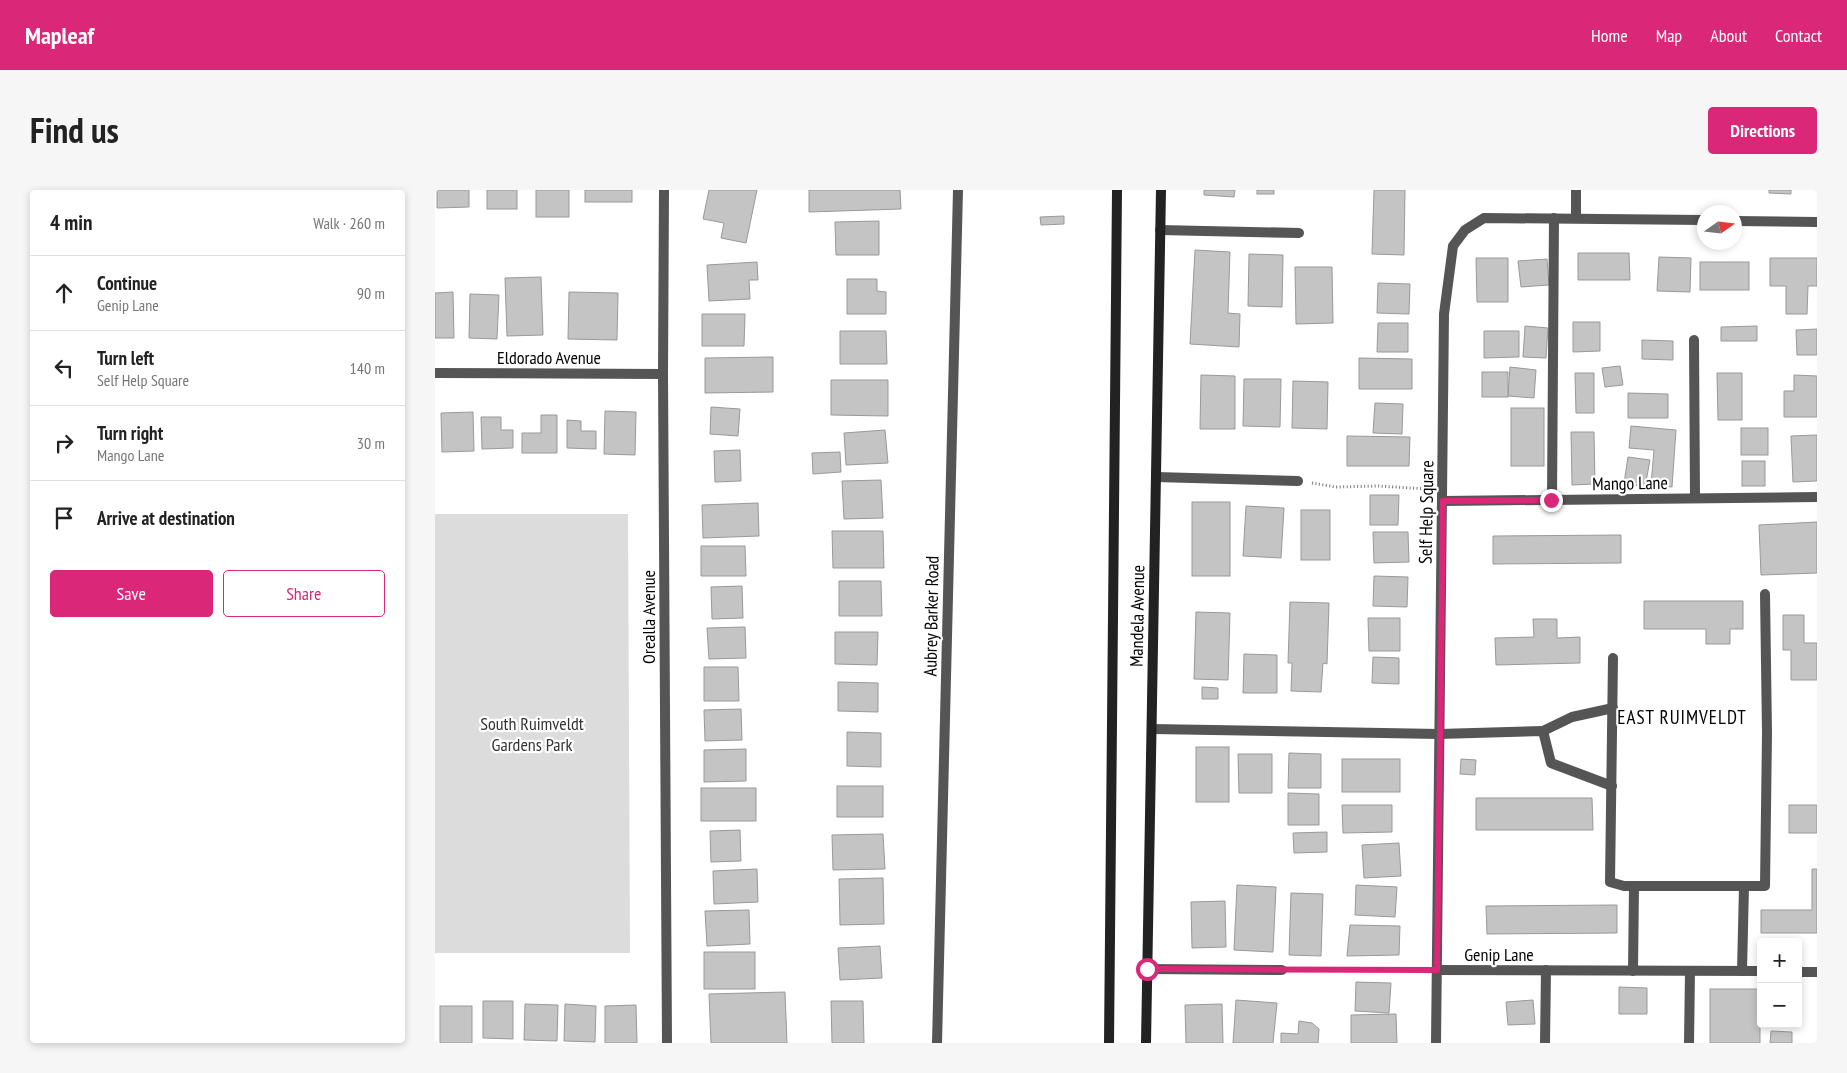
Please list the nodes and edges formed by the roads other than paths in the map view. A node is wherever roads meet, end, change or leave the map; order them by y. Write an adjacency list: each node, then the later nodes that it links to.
1 (664, 190): 15 (street, Orealla Avenue)
2 (958, 190): 42 (street, Aubrey Barker Road)
3 (1117, 190): 43 (main road)
4 (1161, 190): 11 (main road, Mandela Avenue)
5 (1575, 190): 7 (street)
6 (1554, 218): 7 (street, Self Help Square); 20 (street); 21 (street, Self Help Square)
7 (1576, 218): 8 (street, Self Help Square)
8 (1697, 220)
9 (1742, 221): 10 (street)
10 (1817, 222)
11 (1160, 230): 12 (street); 16 (main road, Mandela Avenue)
12 (1299, 233)
13 (1694, 340): 19 (street)
14 (435, 373): 15 (street, Eldorado Avenue)
15 (663, 374): 41 (street, Orealla Avenue)
16 (1156, 477): 17 (street); 25 (main road, Mandela Avenue)
17 (1298, 481)
18 (1817, 497): 19 (street, Mango Lane)
19 (1695, 498): 20 (street, Mango Lane)
20 (1551, 500): 21 (street, Mango Lane)
21 (1443, 501): 27 (street, Self Help Square)
22 (1765, 594): 30 (street)
23 (1613, 658): 24 (street)
24 (1613, 708): 26 (street); 28 (street)
25 (1152, 729): 27 (street); 31 (main road, Mandela Avenue)
26 (1543, 731): 27 (street); 28 (street)
27 (1439, 734): 33 (street, Self Help Square)
28 (1612, 786): 29 (street)
29 (1634, 886): 30 (street); 35 (street)
30 (1744, 886): 37 (street)
31 (1147, 969): 32 (street); 44 (main road, Mandela Avenue)
32 (1282, 970)
33 (1437, 970): 34 (street, Genip Lane); 45 (street, Self Help Square)
34 (1546, 970): 35 (street, Genip Lane); 46 (street)
35 (1633, 971): 36 (street, Genip Lane)
36 (1690, 971): 37 (street, Genip Lane); 47 (street)
37 (1742, 971): 38 (street, Genip Lane)
38 (1757, 972)
39 (1802, 972): 40 (street)
40 (1817, 972)
41 (667, 1043)
42 (937, 1043)
43 (1109, 1043)
44 (1146, 1043)
45 (1436, 1043)
46 (1545, 1043)
47 (1689, 1043)

